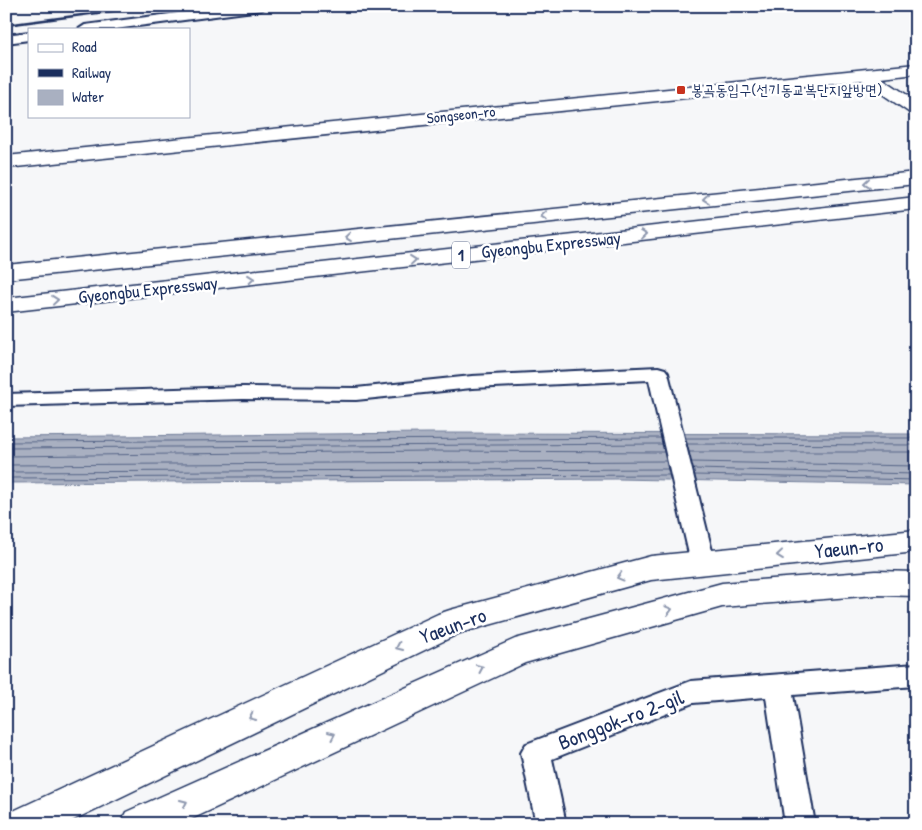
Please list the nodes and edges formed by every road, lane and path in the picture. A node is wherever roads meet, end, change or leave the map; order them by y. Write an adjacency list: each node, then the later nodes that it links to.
1 (261, 6): 2 (street)
2 (93, 28)
3 (28, 36): 4 (street)
4 (6, 39)
5 (916, 69): 6 (main road, Songseon-ro)
6 (865, 74): 7 (main road); 8 (main road, Songseon-ro)
7 (916, 109)
8 (6, 162)
9 (916, 178): 11 (main road, Gyeongbu Expressway / 1, one-way to 11)
10 (916, 203): 12 (main road, Gyeongbu Expressway / 1, one-way to 10)
11 (6, 272)
12 (6, 305)
13 (6, 400): 15 (street)
14 (916, 541): 15 (main road, Yaeun-ro, one-way to 15)
15 (703, 563): 19 (main road, Yaeun-ro, one-way to 19)
16 (916, 584): 20 (main road, Yaeun-ro, one-way to 16)
17 (916, 675): 18 (street, Bonggok-ro 2-gil)
18 (778, 686): 21 (street, Bonggok-ro 2-gil); 22 (street)
19 (25, 824)
20 (140, 824)
21 (551, 824)
22 (800, 824)

